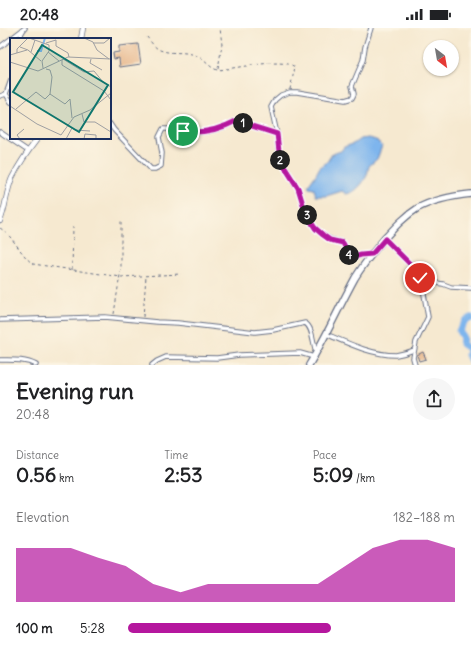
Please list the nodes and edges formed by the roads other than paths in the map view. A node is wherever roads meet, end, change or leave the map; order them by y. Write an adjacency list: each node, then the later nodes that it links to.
1 (25, 28): 4 (street); 5 (street)
2 (83, 28): 6 (street)
3 (371, 28): 15 (street)
4 (12, 38)
5 (22, 38)
6 (81, 38)
7 (10, 39): 8 (street)
8 (0, 47)
9 (10, 83): 10 (street)
10 (6, 94): 11 (street); 12 (street)
11 (0, 96)
12 (10, 100)
13 (111, 125): 15 (street)
14 (0, 132): 16 (street)
15 (277, 134): 23 (street)
16 (10, 139)
17 (10, 139): 19 (street)
18 (37, 139): 19 (street)
19 (28, 151): 21 (street)
20 (471, 194): 22 (main road)
21 (0, 221)
22 (385, 239): 23 (main road); 24 (street)
23 (372, 254): 27 (main road)
24 (420, 278): 25 (street); 28 (street)
25 (471, 288)
26 (0, 320): 29 (street)
27 (326, 334): 28 (street); 29 (main road)
28 (414, 350): 34 (street)
29 (315, 355): 32 (street); 33 (main road)
30 (0, 360): 31 (street)
31 (36, 365)
32 (152, 365)
33 (309, 365)
34 (415, 365)

